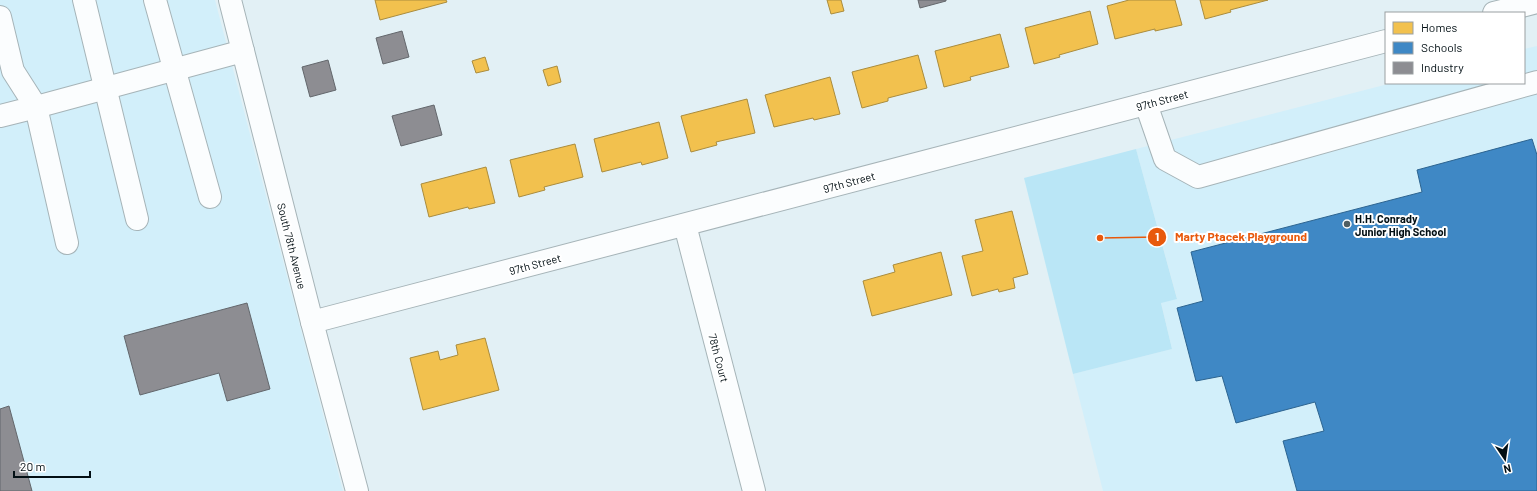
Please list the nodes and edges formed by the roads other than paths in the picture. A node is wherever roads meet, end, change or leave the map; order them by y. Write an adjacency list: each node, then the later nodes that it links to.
1 (84, 0): 11 (street)
2 (155, 0): 9 (street)
3 (230, 0): 8 (street, South 78th Avenue)
4 (1537, 2): 5 (street)
5 (1498, 12)
6 (0, 17): 13 (street)
7 (1385, 41): 12 (street, 97th Street)
8 (243, 51): 9 (street); 19 (street, South 78th Avenue)
9 (174, 69): 11 (street); 15 (street)
10 (1537, 82): 12 (street)
11 (106, 88): 13 (street); 16 (street)
12 (1146, 104): 17 (street, 97th Street)
13 (36, 106): 14 (street); 18 (street)
14 (0, 116)
15 (210, 197)
16 (137, 219)
17 (685, 225): 19 (street, 97th Street); 21 (street, 78th Court)
18 (67, 243)
19 (312, 322): 20 (street, South 78th Avenue)
20 (357, 491)
21 (754, 491)

